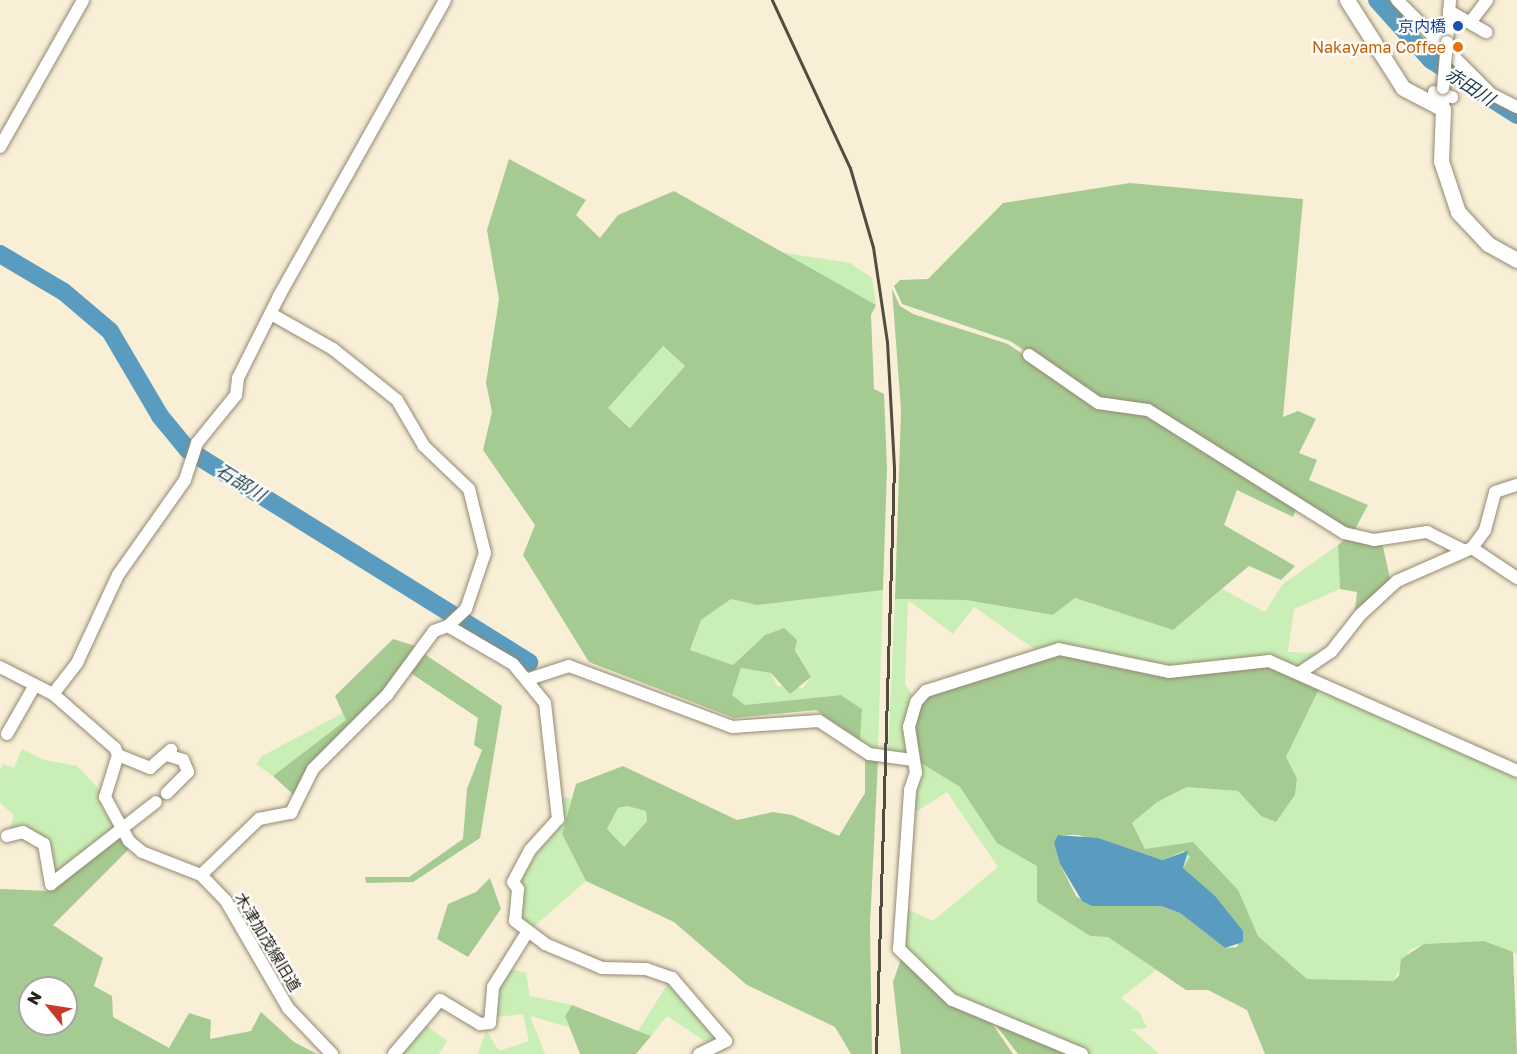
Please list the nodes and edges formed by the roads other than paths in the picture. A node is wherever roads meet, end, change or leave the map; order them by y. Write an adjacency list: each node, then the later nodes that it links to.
1 (83, 0): 11 (street)
2 (445, 0): 13 (street)
3 (1347, 0): 9 (main road)
4 (1397, 0): 10 (street)
5 (1487, 0): 7 (street)
6 (1450, 6): 7 (street); 9 (street, bridge)
7 (1472, 20): 8 (street)
8 (1486, 32)
9 (1443, 96): 12 (main road)
10 (1517, 107)
11 (0, 147)
12 (1517, 260)
13 (273, 315): 18 (street); 23 (street)
14 (1029, 355): 16 (street)
15 (1517, 484): 16 (street)
16 (1468, 550): 17 (street); 20 (street)
17 (1517, 578)
18 (452, 620): 21 (street); 32 (street)
19 (0, 667): 22 (street)
20 (1301, 672): 26 (street); 27 (street)
21 (529, 679): 26 (street); 33 (street)
22 (35, 685): 23 (street); 24 (street)
23 (53, 694): 25 (street)
24 (7, 734)
25 (118, 755): 28 (street); 30 (street, 木津加茂線旧道)
26 (912, 760): 37 (street)
27 (1517, 771)
28 (167, 794)
29 (156, 802): 30 (street)
30 (120, 826): 31 (street); 32 (street, 木津加茂線旧道)
31 (7, 836)
32 (201, 875): 34 (street, 木津加茂線旧道)
33 (528, 931): 35 (street); 36 (street)
34 (332, 1054)
35 (394, 1054)
36 (699, 1054)
37 (1082, 1054)

